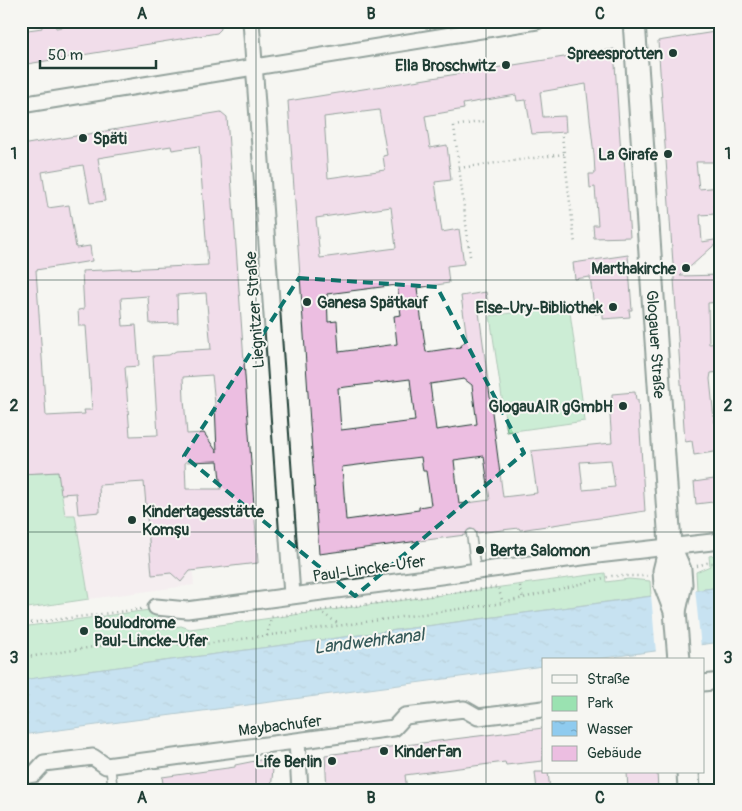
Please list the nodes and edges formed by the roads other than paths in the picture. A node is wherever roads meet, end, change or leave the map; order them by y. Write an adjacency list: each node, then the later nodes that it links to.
1 (251, 21): 4 (street, Liegnitzer Straße)
2 (537, 21): 4 (street)
3 (634, 21): 8 (street, Glogauer Straße)
4 (255, 67): 5 (street); 10 (street, Liegnitzer Straße)
5 (21, 105)
6 (471, 534): 9 (lane)
7 (721, 541): 8 (street, Paul-Lincke-Ufer)
8 (670, 547): 9 (street, Paul-Lincke-Ufer); 12 (street, Glogauer Straße)
9 (476, 571): 10 (street, Paul-Lincke-Ufer)
10 (292, 595): 11 (street, Paul-Lincke-Ufer)
11 (156, 607)
12 (679, 655)
13 (721, 681): 14 (street)
14 (704, 683)
15 (542, 709): 16 (street, Maybachufer)
16 (297, 741): 17 (street, Maybachufer); 21 (street)
17 (110, 765): 19 (street, Maybachufer); 20 (lane)
18 (688, 774): 22 (street)
19 (21, 776)
20 (113, 790)
21 (300, 790)
22 (689, 790)

